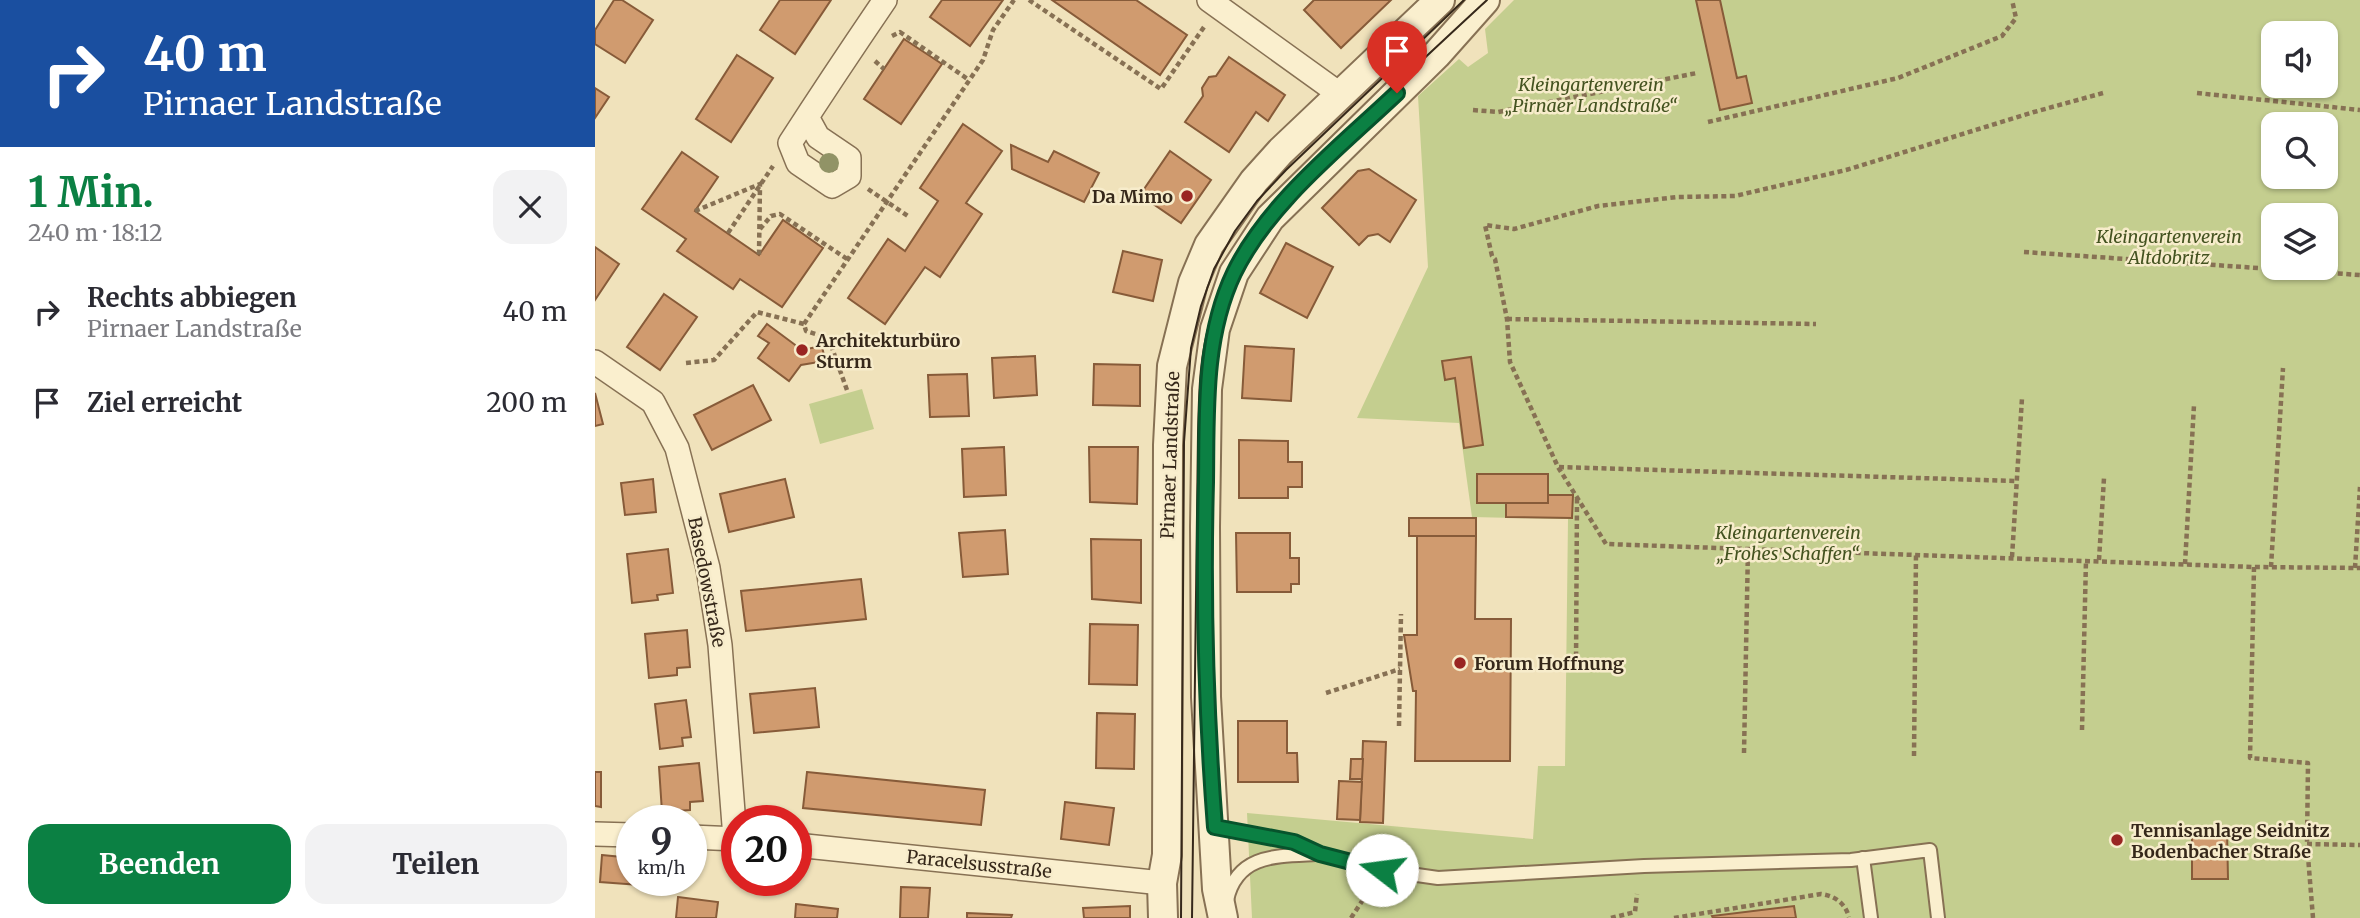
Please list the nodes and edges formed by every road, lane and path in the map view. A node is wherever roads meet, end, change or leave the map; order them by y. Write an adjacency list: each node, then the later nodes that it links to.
1 (885, 0): 18 (street)
2 (1014, 0): 12 (path)
3 (1029, 0): 7 (path)
4 (1440, 0): 15 (street, Pirnaer Landstraße)
5 (1485, 0): 64 (street, Pirnaer Landstraße)
6 (2012, 0): 19 (path)
7 (1214, 3): 15 (street)
8 (887, 44): 12 (path)
9 (881, 53): 10 (path)
10 (884, 68)
11 (1697, 73): 16 (path)
12 (969, 80): 23 (path)
13 (2103, 93): 32 (path)
14 (2197, 93): 17 (path)
15 (1341, 95): 73 (street, Pirnaer Landstraße)
16 (1473, 110)
17 (2360, 110)
18 (807, 117): 20 (street); 21 (street)
19 (1708, 122)
20 (790, 143): 21 (street); 22 (path)
21 (849, 176): 23 (path)
22 (760, 184): 24 (path); 26 (path); 27 (path)
23 (887, 201): 25 (path); 30 (path)
24 (695, 211)
25 (908, 216)
26 (759, 229): 29 (path); 30 (path)
27 (728, 233)
28 (2024, 252): 31 (path)
29 (759, 254)
30 (847, 260): 33 (path)
31 (2360, 275)
32 (1507, 319): 34 (path); 41 (path)
33 (804, 324): 36 (path); 38 (path)
34 (1816, 324)
35 (595, 362): 63 (street, Basedowstraße)
36 (686, 363)
37 (2283, 368): 53 (path)
38 (848, 393)
39 (2022, 398): 43 (path)
40 (2194, 405): 51 (path)
41 (1558, 467): 43 (path); 45 (path)
42 (2104, 478): 50 (path)
43 (2016, 481): 48 (path)
44 (2360, 487): 54 (path)
45 (1577, 497): 46 (path); 56 (path)
46 (1748, 548): 47 (path); 61 (path)
47 (1916, 554): 48 (path); 62 (path)
48 (2012, 557): 49 (path)
49 (2086, 560): 50 (path); 60 (path)
50 (2099, 560): 51 (path)
51 (2185, 564): 52 (path)
52 (2254, 567): 53 (path); 67 (path)
53 (2271, 567): 54 (path)
54 (2358, 568)
55 (1401, 614): 57 (path)
56 (1576, 665)
57 (1400, 669): 58 (path); 59 (path)
58 (1326, 693)
59 (1399, 726)
60 (2082, 730)
61 (1744, 753)
62 (1914, 756)
63 (733, 805)
64 (1215, 827): 70 (lane); 75 (street, Pirnaer Landstraße)
65 (595, 834): 66 (street)
66 (616, 835)
67 (2307, 844): 68 (path); 83 (path)
68 (2360, 845)
69 (812, 847): 73 (street, Paracelsusstraße)
70 (1320, 854): 72 (lane); 75 (lane)
71 (1863, 858): 72 (lane); 81 (lane); 82 (lane)
72 (1382, 870): 77 (path)
73 (1162, 883): 76 (street, Pirnaer Landstraße)
74 (1637, 894): 78 (path)
75 (1223, 917)
76 (1163, 918)
77 (1351, 918)
78 (1611, 918)
79 (1674, 918): 80 (path)
80 (1849, 918)
81 (1871, 918)
82 (1938, 918)
83 (2313, 918)

